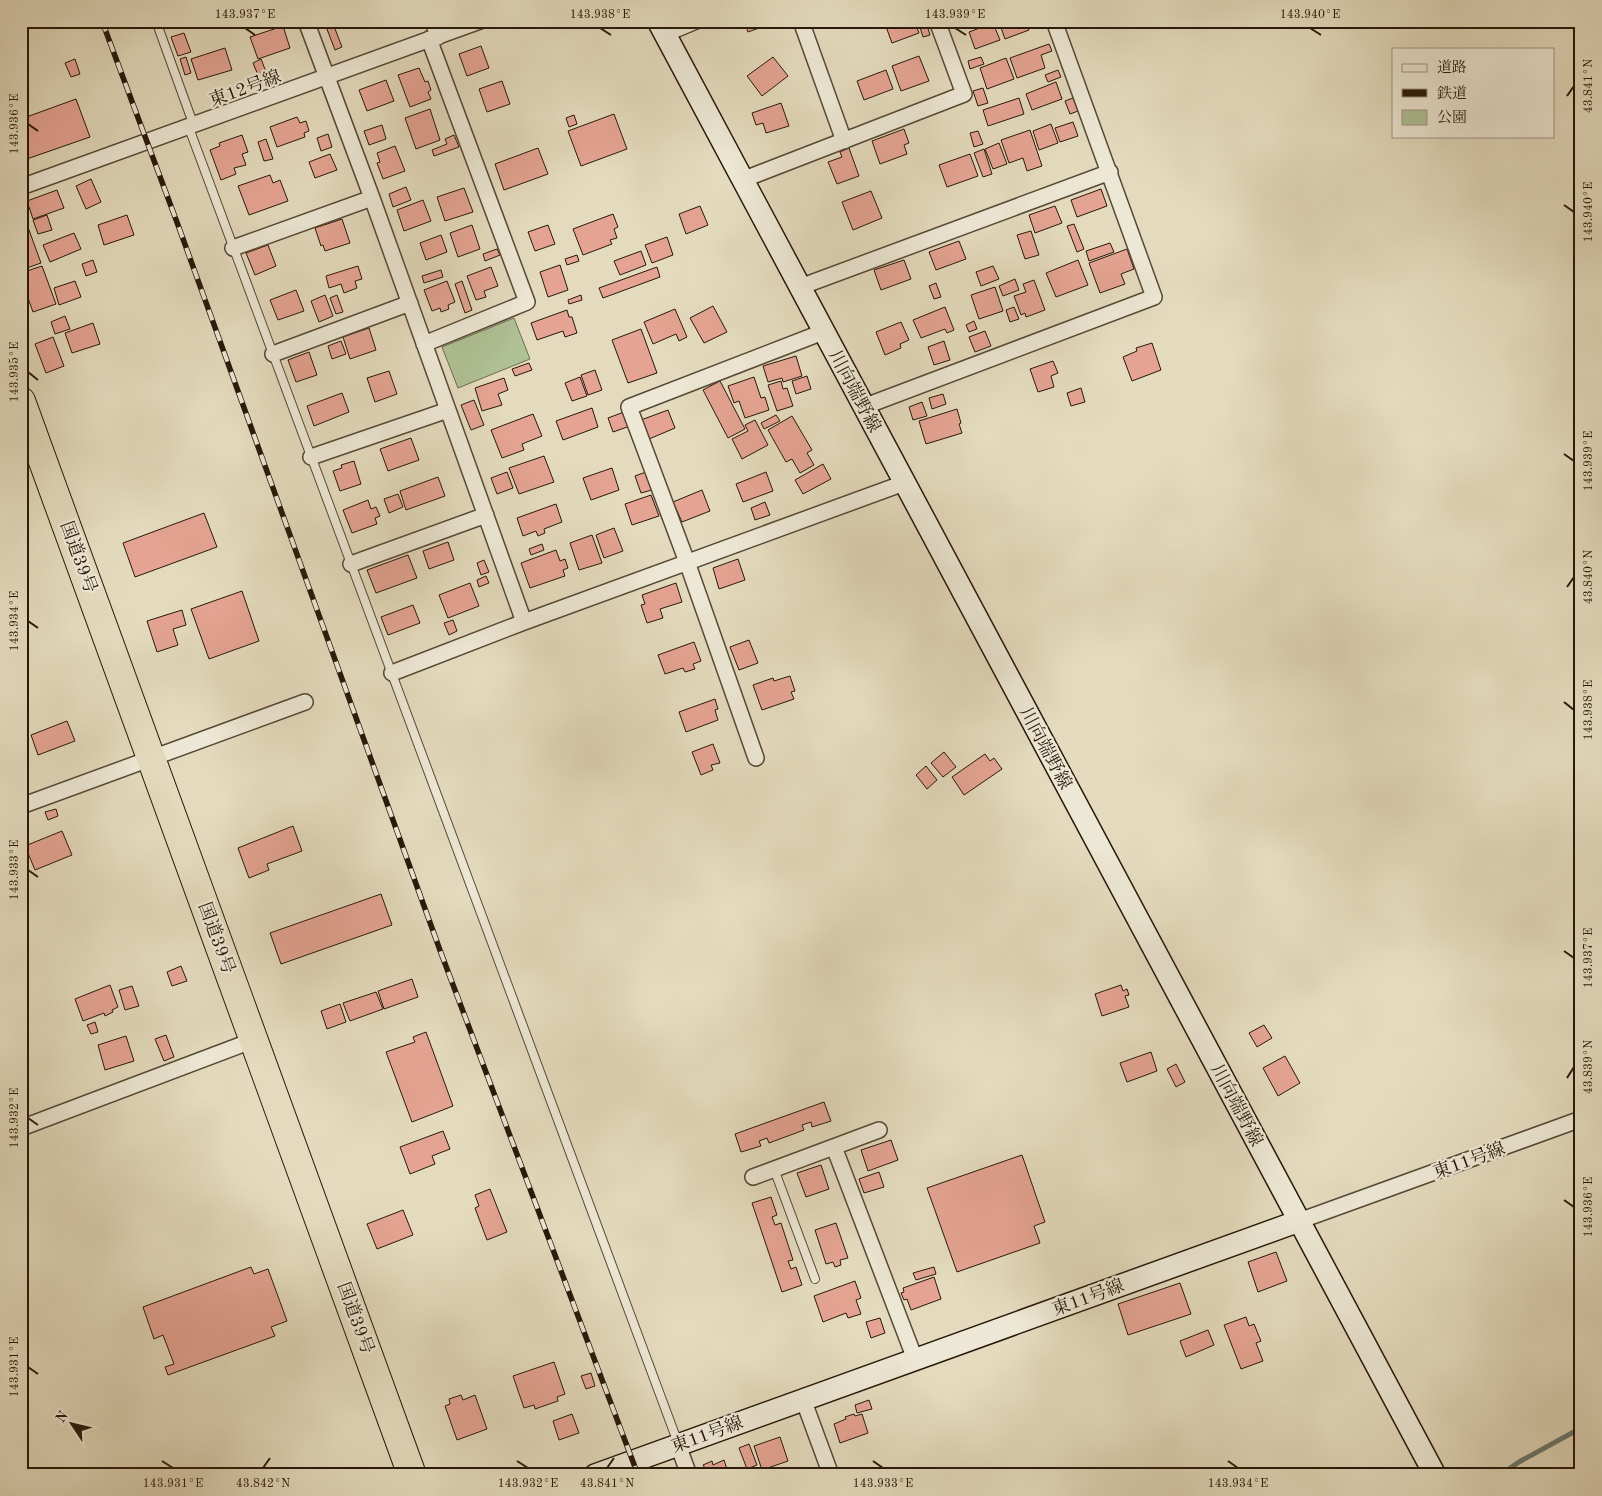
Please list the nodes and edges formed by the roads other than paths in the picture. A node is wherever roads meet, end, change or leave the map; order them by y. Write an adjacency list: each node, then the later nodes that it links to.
1 (156, 21): 12 (lane)
2 (306, 21): 11 (street)
3 (433, 21): 10 (street)
4 (480, 21): 10 (street, 東12号線)
5 (696, 21): 9 (street)
6 (801, 21): 13 (street)
7 (937, 21): 13 (street)
8 (1054, 21): 14 (street)
9 (662, 28): 15 (main road, 川向端野線)
10 (434, 38): 11 (street, 東12号線); 22 (street)
11 (327, 78): 12 (street, 東12号線); 17 (street)
12 (191, 127): 16 (street, 東12号線); 18 (lane)
13 (844, 141): 15 (street)
14 (1110, 172): 19 (street); 25 (street)
15 (742, 180): 19 (main road, 川向端野線)
16 (21, 187)
17 (372, 198): 18 (street); 20 (street)
18 (234, 248): 23 (lane)
19 (800, 287): 21 (main road, 川向端野線)
20 (410, 303): 22 (street); 23 (street)
21 (823, 332): 25 (main road, 川向端野線); 30 (street)
22 (424, 344): 26 (street)
23 (273, 354): 27 (lane)
24 (21, 401): 35 (highway, 国道39号)
25 (863, 407): 28 (main road, 川向端野線)
26 (448, 410): 27 (street); 29 (street)
27 (311, 457): 31 (lane)
28 (904, 483): 30 (street); 45 (main road, 川向端野線)
29 (486, 515): 31 (street); 32 (street)
30 (687, 562): 32 (street); 36 (street)
31 (351, 564): 33 (lane)
32 (524, 622): 33 (street)
33 (392, 673): 49 (lane)
34 (305, 702): 35 (street)
35 (152, 758): 37 (street); 38 (highway, 国道39号)
36 (756, 758)
37 (21, 806)
38 (254, 1040): 40 (street); 50 (highway, 国道39号)
39 (1581, 1119): 45 (street, 東11号線)
40 (21, 1128)
41 (879, 1130): 42 (street)
42 (834, 1147): 43 (street); 47 (street)
43 (774, 1169): 44 (street); 46 (lane)
44 (753, 1177)
45 (1299, 1221): 47 (main road, 東11号線); 54 (main road, 川向端野線)
46 (815, 1279)
47 (915, 1359): 48 (main road, 東11号線)
48 (804, 1399): 49 (main road, 東11号線); 53 (street)
49 (678, 1444): 51 (main road, 東11号線); 52 (street)
50 (412, 1475)
51 (595, 1475)
52 (689, 1475)
53 (831, 1475)
54 (1435, 1475)

